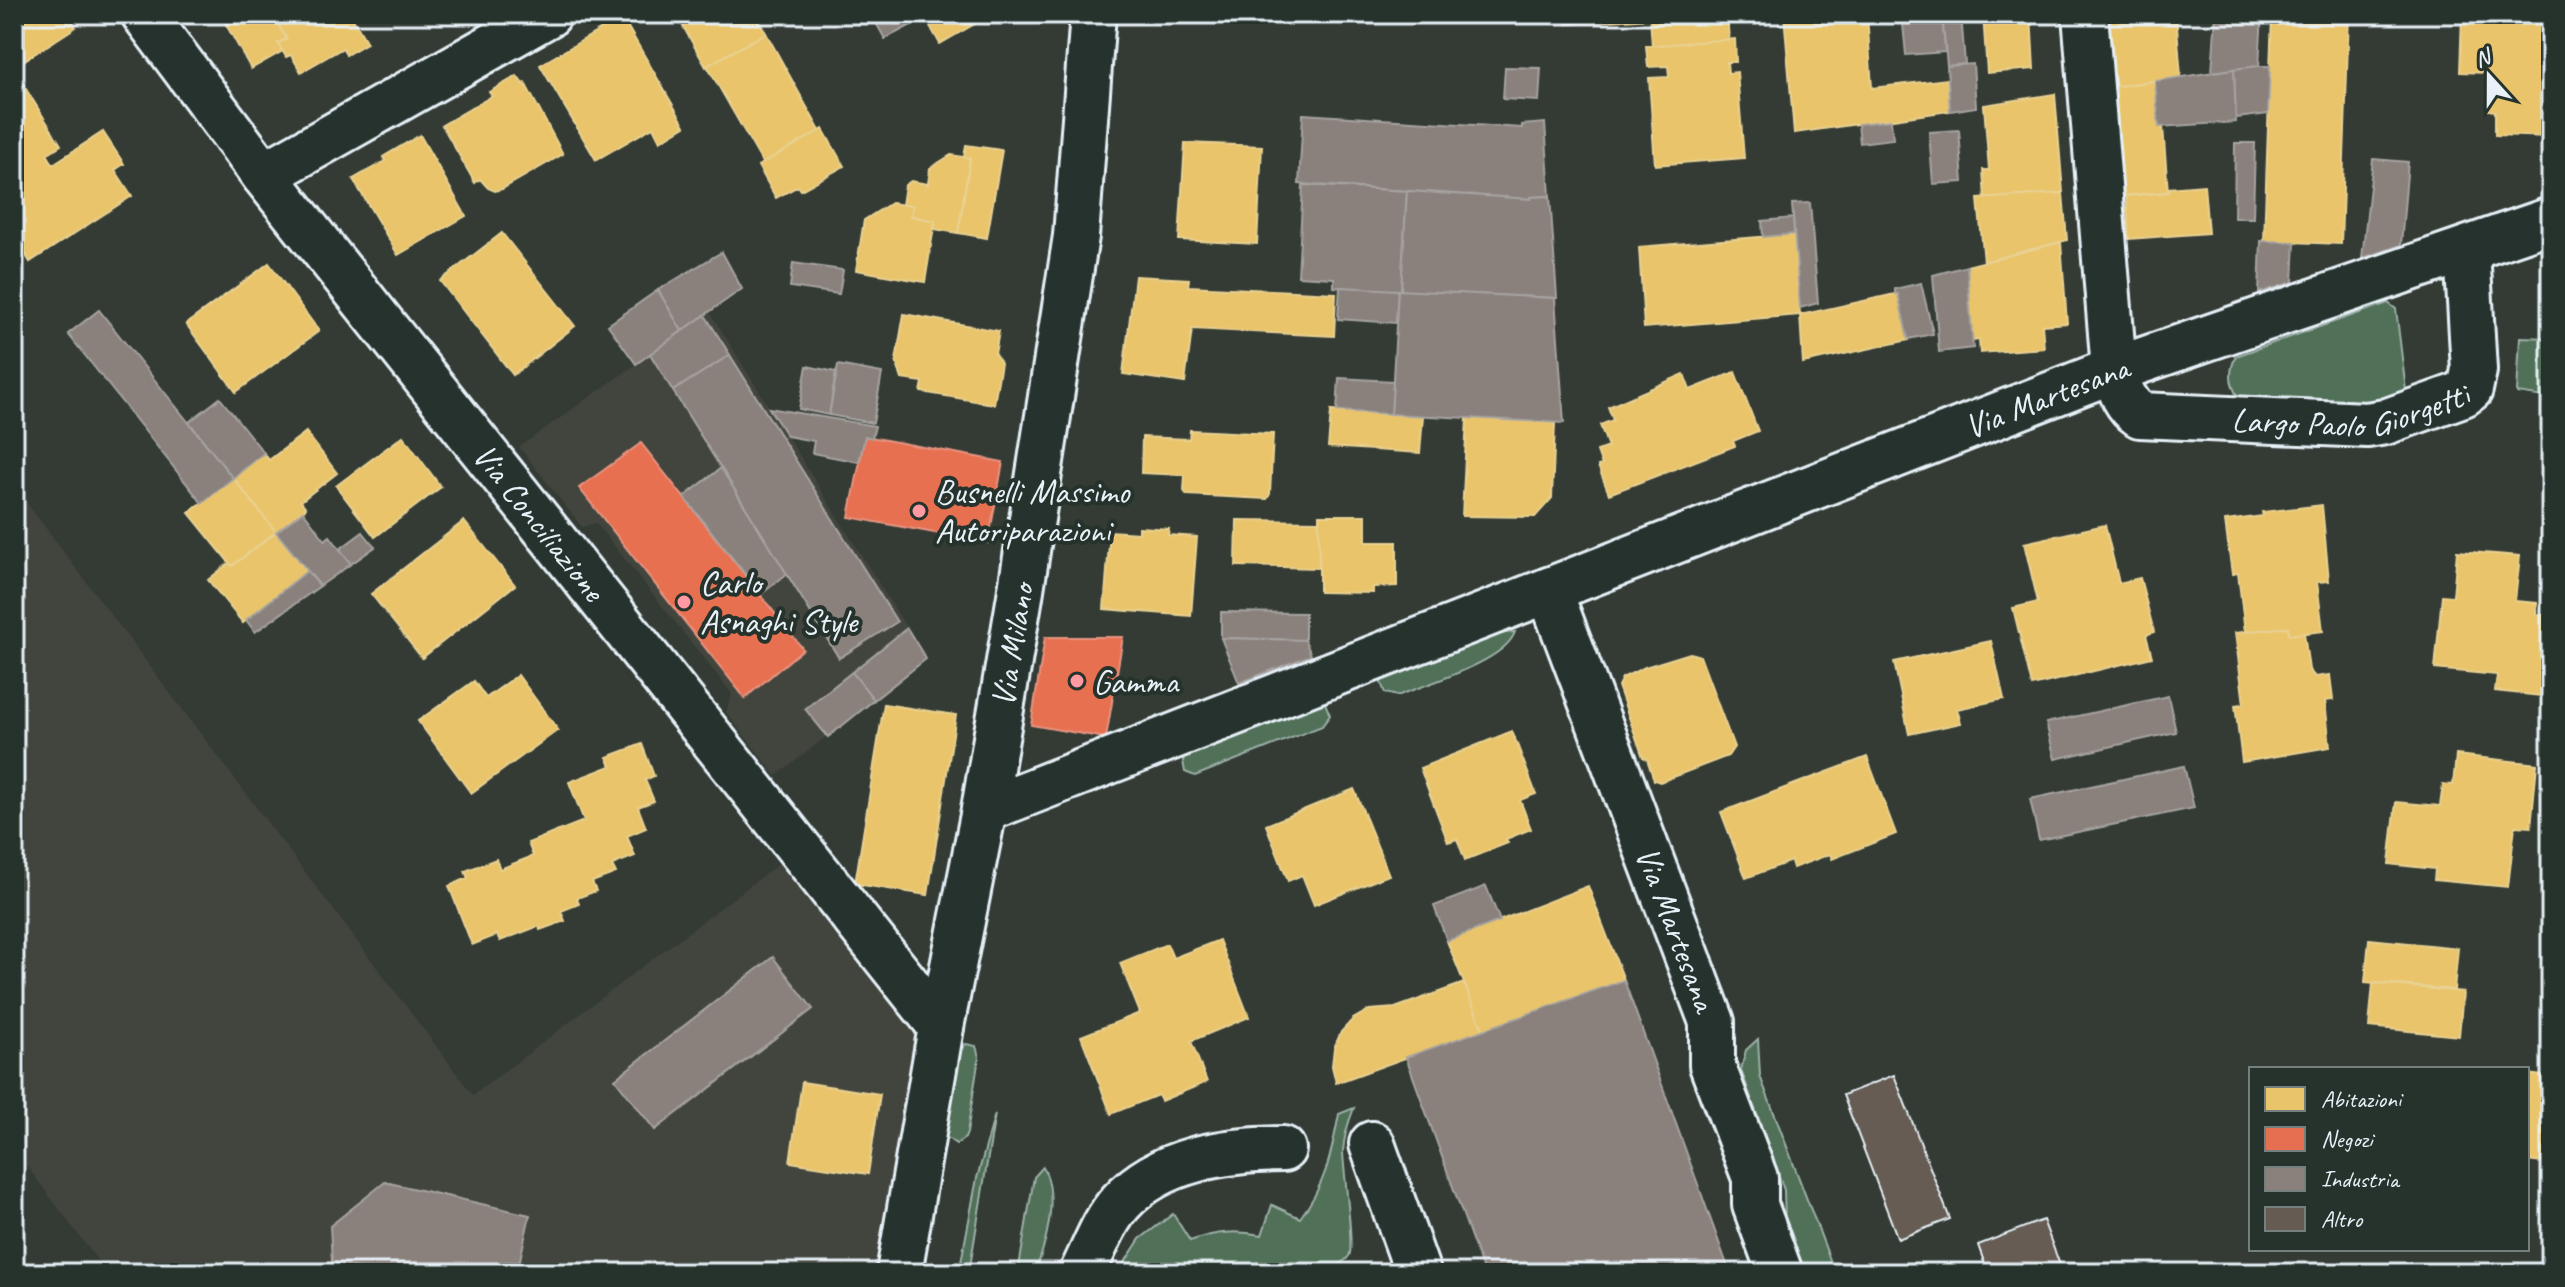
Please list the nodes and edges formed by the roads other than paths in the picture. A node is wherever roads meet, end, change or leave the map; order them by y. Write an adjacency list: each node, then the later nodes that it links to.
1 (144, 14): 5 (street, Via Conciliazione)
2 (549, 14): 5 (street)
3 (1093, 14): 10 (street, Via Milano)
4 (2085, 14): 8 (street)
5 (264, 175): 11 (street, Via Conciliazione)
6 (2551, 220): 7 (street, Via Martesana)
7 (2467, 250): 8 (street, Via Martesana); 8 (street, Largo Paolo Giorgetti)
8 (2114, 370): 9 (street, Via Martesana)
9 (1549, 590): 10 (street, Via Martesana); 17 (street, Via Martesana)
10 (984, 810): 11 (street, Via Milano)
11 (941, 1027): 14 (street, Via Milano)
12 (1372, 1144): 16 (street)
13 (1283, 1149): 15 (street)
14 (899, 1273)
15 (1082, 1273)
16 (1418, 1273)
17 (1780, 1273)

